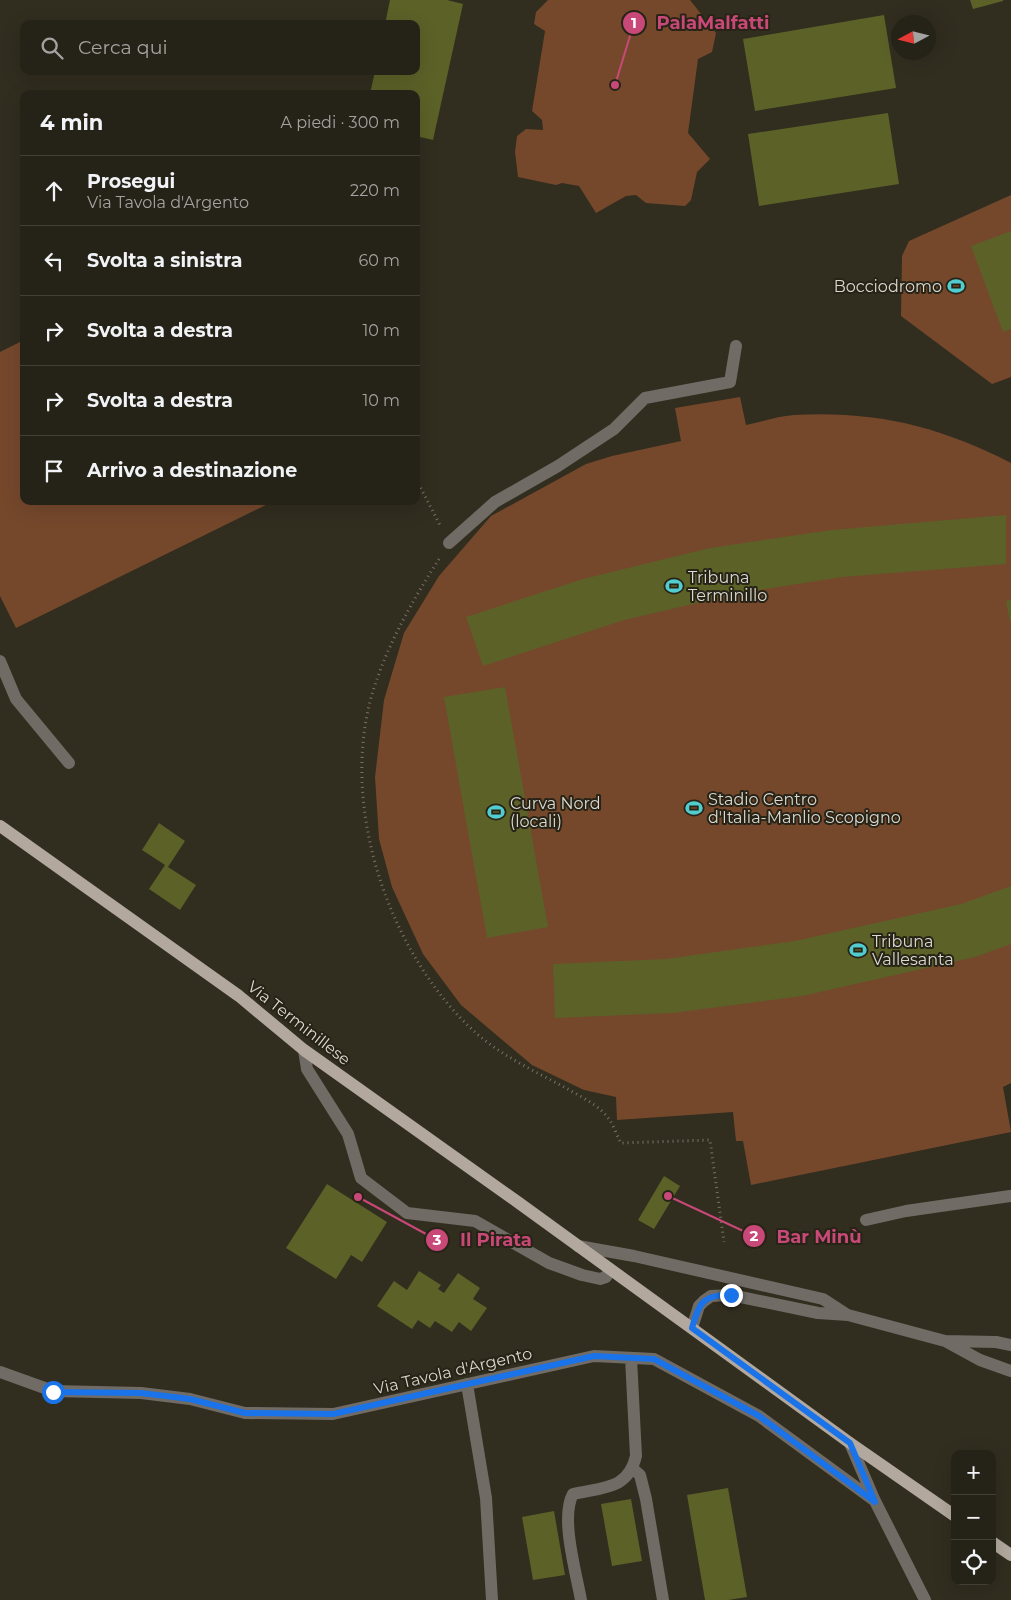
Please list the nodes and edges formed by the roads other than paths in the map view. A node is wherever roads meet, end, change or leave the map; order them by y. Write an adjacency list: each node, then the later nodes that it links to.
1 (736, 346): 2 (street)
2 (449, 543)
3 (0, 660): 4 (street)
4 (69, 763)
5 (0, 826): 6 (main road, Via Terminillese)
6 (304, 1050): 9 (main road, Via Terminillese); 10 (street)
7 (1010, 1196): 8 (street)
8 (866, 1220)
9 (578, 1246): 10 (main road, Via Terminillese); 11 (street)
10 (610, 1269): 12 (main road, Via Terminillese)
11 (848, 1315): 12 (street); 13 (street)
12 (692, 1328): 19 (main road, Via Terminillese)
13 (945, 1341): 14 (street); 16 (street)
14 (1011, 1345)
15 (631, 1358): 18 (street, Via Tavola d'Argento); 20 (street); 21 (street, Via Tavola d'Argento)
16 (1011, 1371)
17 (0, 1372): 18 (street, Via Tavola d'Argento)
18 (467, 1384): 25 (street)
19 (850, 1443): 21 (street); 22 (main road, Via Terminillese)
20 (633, 1469): 26 (street); 27 (street)
21 (875, 1502): 28 (street)
22 (951, 1513)
23 (996, 1545): 24 (main road)
24 (1011, 1555)
25 (492, 1600)
26 (580, 1600)
27 (663, 1600)
28 (925, 1600)

